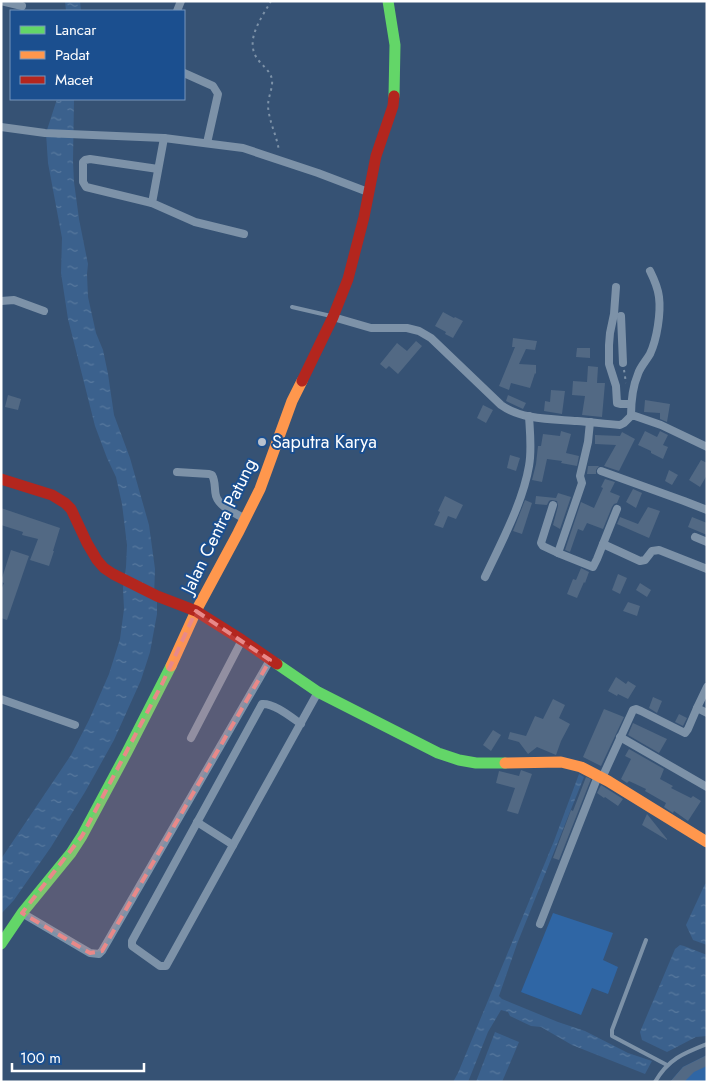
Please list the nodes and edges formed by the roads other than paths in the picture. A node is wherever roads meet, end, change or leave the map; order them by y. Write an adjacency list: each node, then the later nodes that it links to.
1 (1, 1): 3 (street)
2 (388, 1): 9 (street, Jalan Centra Patung)
3 (22, 6)
4 (185, 73): 7 (street)
5 (1, 127): 6 (street)
6 (164, 138): 7 (street); 8 (street)
7 (207, 143): 9 (street)
8 (158, 169): 10 (street); 10 (street)
9 (368, 192): 18 (street, Jalan Centra Patung)
10 (152, 202): 11 (street)
11 (244, 234)
12 (650, 271): 20 (street)
13 (616, 287): 20 (street)
14 (1, 301): 16 (street)
15 (292, 306): 18 (lane)
16 (44, 311)
17 (621, 316): 19 (street)
18 (333, 317): 21 (street); 31 (street, Jalan Centra Patung)
19 (624, 363)
20 (631, 404): 22 (street)
21 (529, 416): 23 (street); 37 (street)
22 (631, 416): 23 (street); 24 (street)
23 (590, 422): 35 (street)
24 (707, 447)
25 (601, 471): 30 (street)
26 (177, 472): 31 (street)
27 (1, 479): 38 (street)
28 (553, 505): 35 (street)
29 (617, 509): 34 (street)
30 (707, 510)
31 (246, 518): 38 (street, Jalan Centra Patung)
32 (695, 537): 33 (street)
33 (707, 542)
34 (603, 544): 35 (street); 36 (street)
35 (558, 552)
36 (707, 569)
37 (485, 577)
38 (196, 611): 39 (street); 55 (street, Jalan Centra Patung)
39 (242, 640): 40 (street); 49 (street)
40 (270, 660): 42 (street); 55 (street)
41 (707, 686): 44 (street)
42 (318, 692): 46 (street); 50 (street)
43 (1, 699): 47 (street)
44 (697, 708): 45 (street); 48 (street)
45 (707, 713)
46 (301, 724): 52 (street); 54 (street)
47 (75, 725)
48 (620, 737): 50 (street); 51 (street)
49 (191, 738)
50 (600, 777): 53 (street); 56 (street)
51 (707, 787)
52 (197, 822): 54 (street); 54 (street)
53 (707, 842)
54 (233, 845)
55 (22, 913): 58 (street, Jalan Centra Patung)
56 (540, 924)
57 (646, 940): 60 (lane)
58 (1, 944)
59 (707, 1044): 60 (lane)
60 (667, 1065): 61 (lane)
61 (655, 1082)

